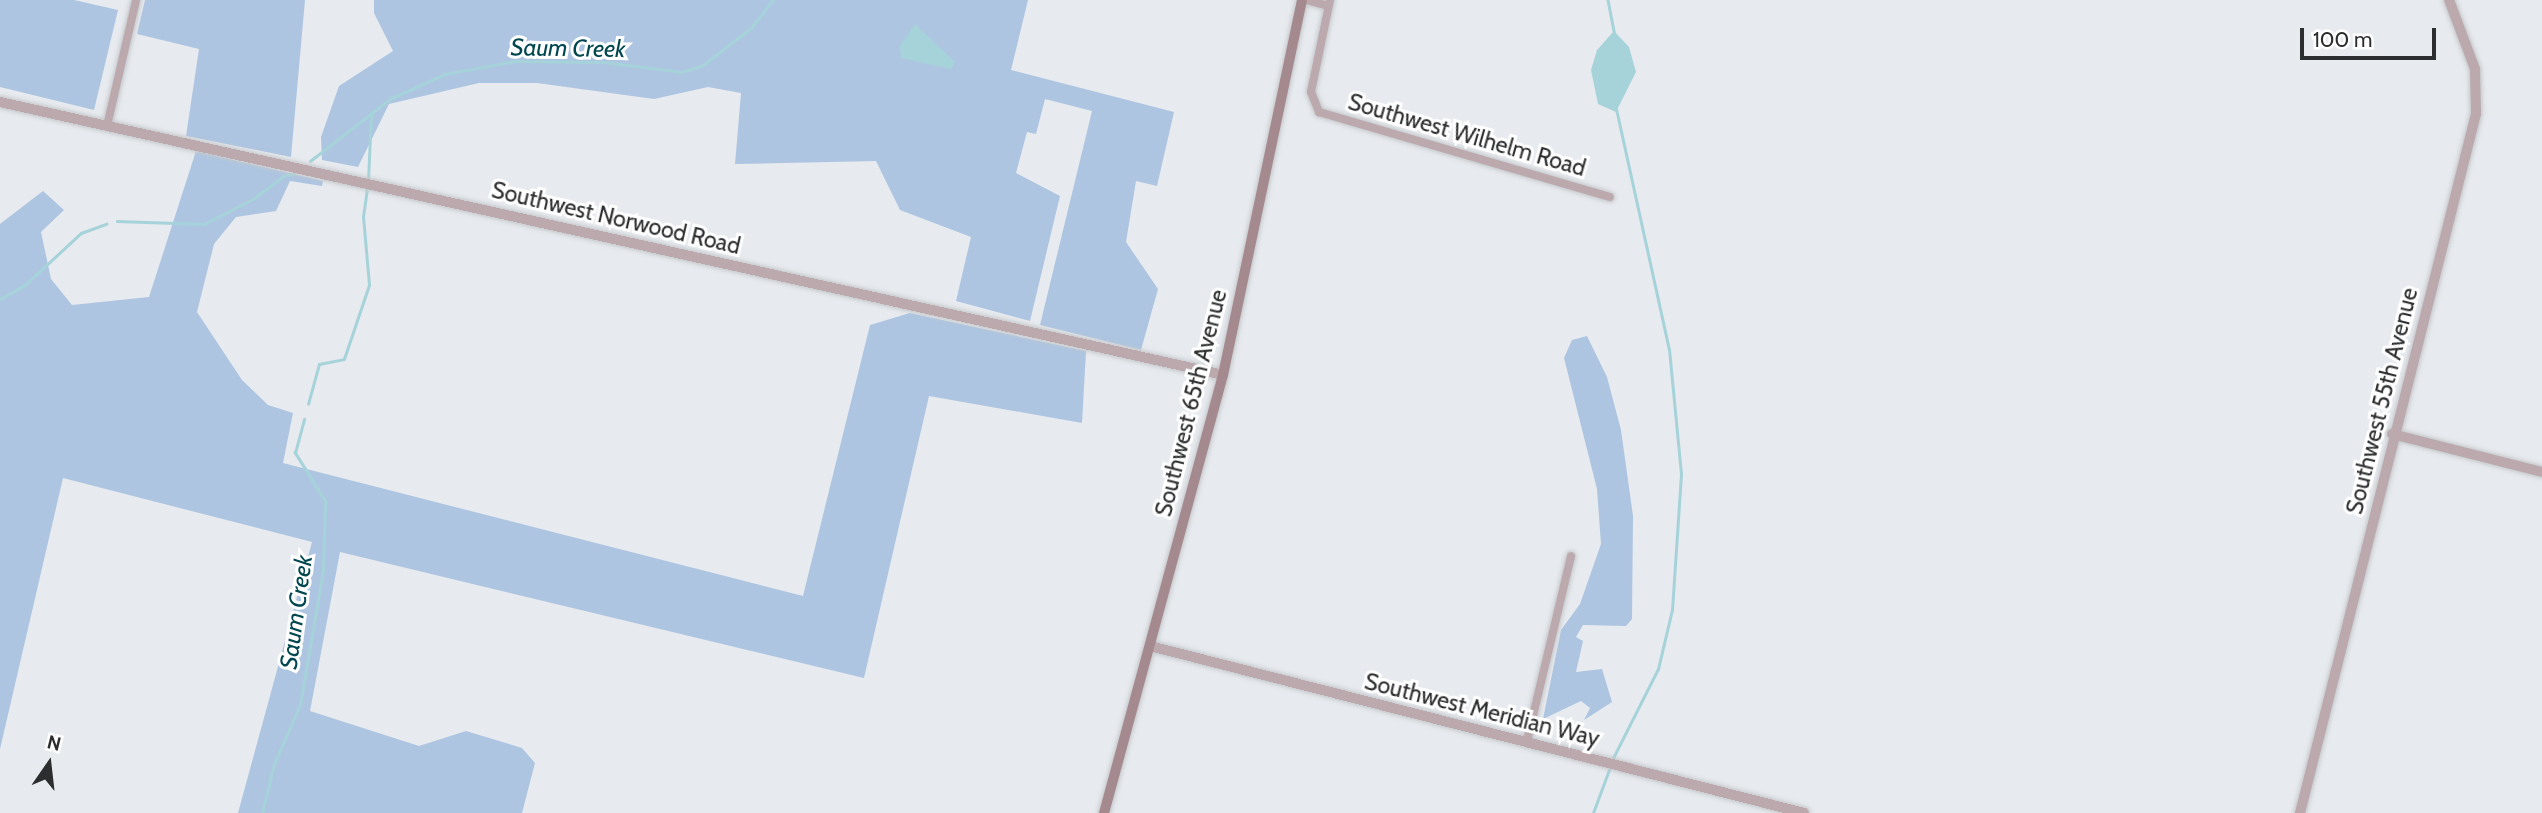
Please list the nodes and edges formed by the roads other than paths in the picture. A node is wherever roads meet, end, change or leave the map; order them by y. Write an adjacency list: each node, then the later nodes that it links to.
1 (136, 0): 6 (street)
2 (1304, 0): 4 (street, Southwest Wilhelm Road); 8 (main road, Southwest 65th Avenue)
3 (2449, 0): 9 (street, Southwest 55th Avenue)
4 (1329, 3): 7 (street, Southwest Wilhelm Road)
5 (0, 102): 6 (street, Southwest Norwood Road)
6 (107, 126): 8 (street, Southwest Norwood Road)
7 (1610, 197)
8 (1223, 375): 12 (main road, Southwest 65th Avenue)
9 (2392, 434): 10 (street); 16 (street, Southwest 55th Avenue)
10 (2542, 472)
11 (1571, 556): 13 (street)
12 (1150, 646): 13 (street, Southwest Meridian Way); 14 (main road, Southwest 65th Avenue)
13 (1527, 741): 15 (street, Southwest Meridian Way)
14 (1104, 813)
15 (1804, 813)
16 (2300, 813)

